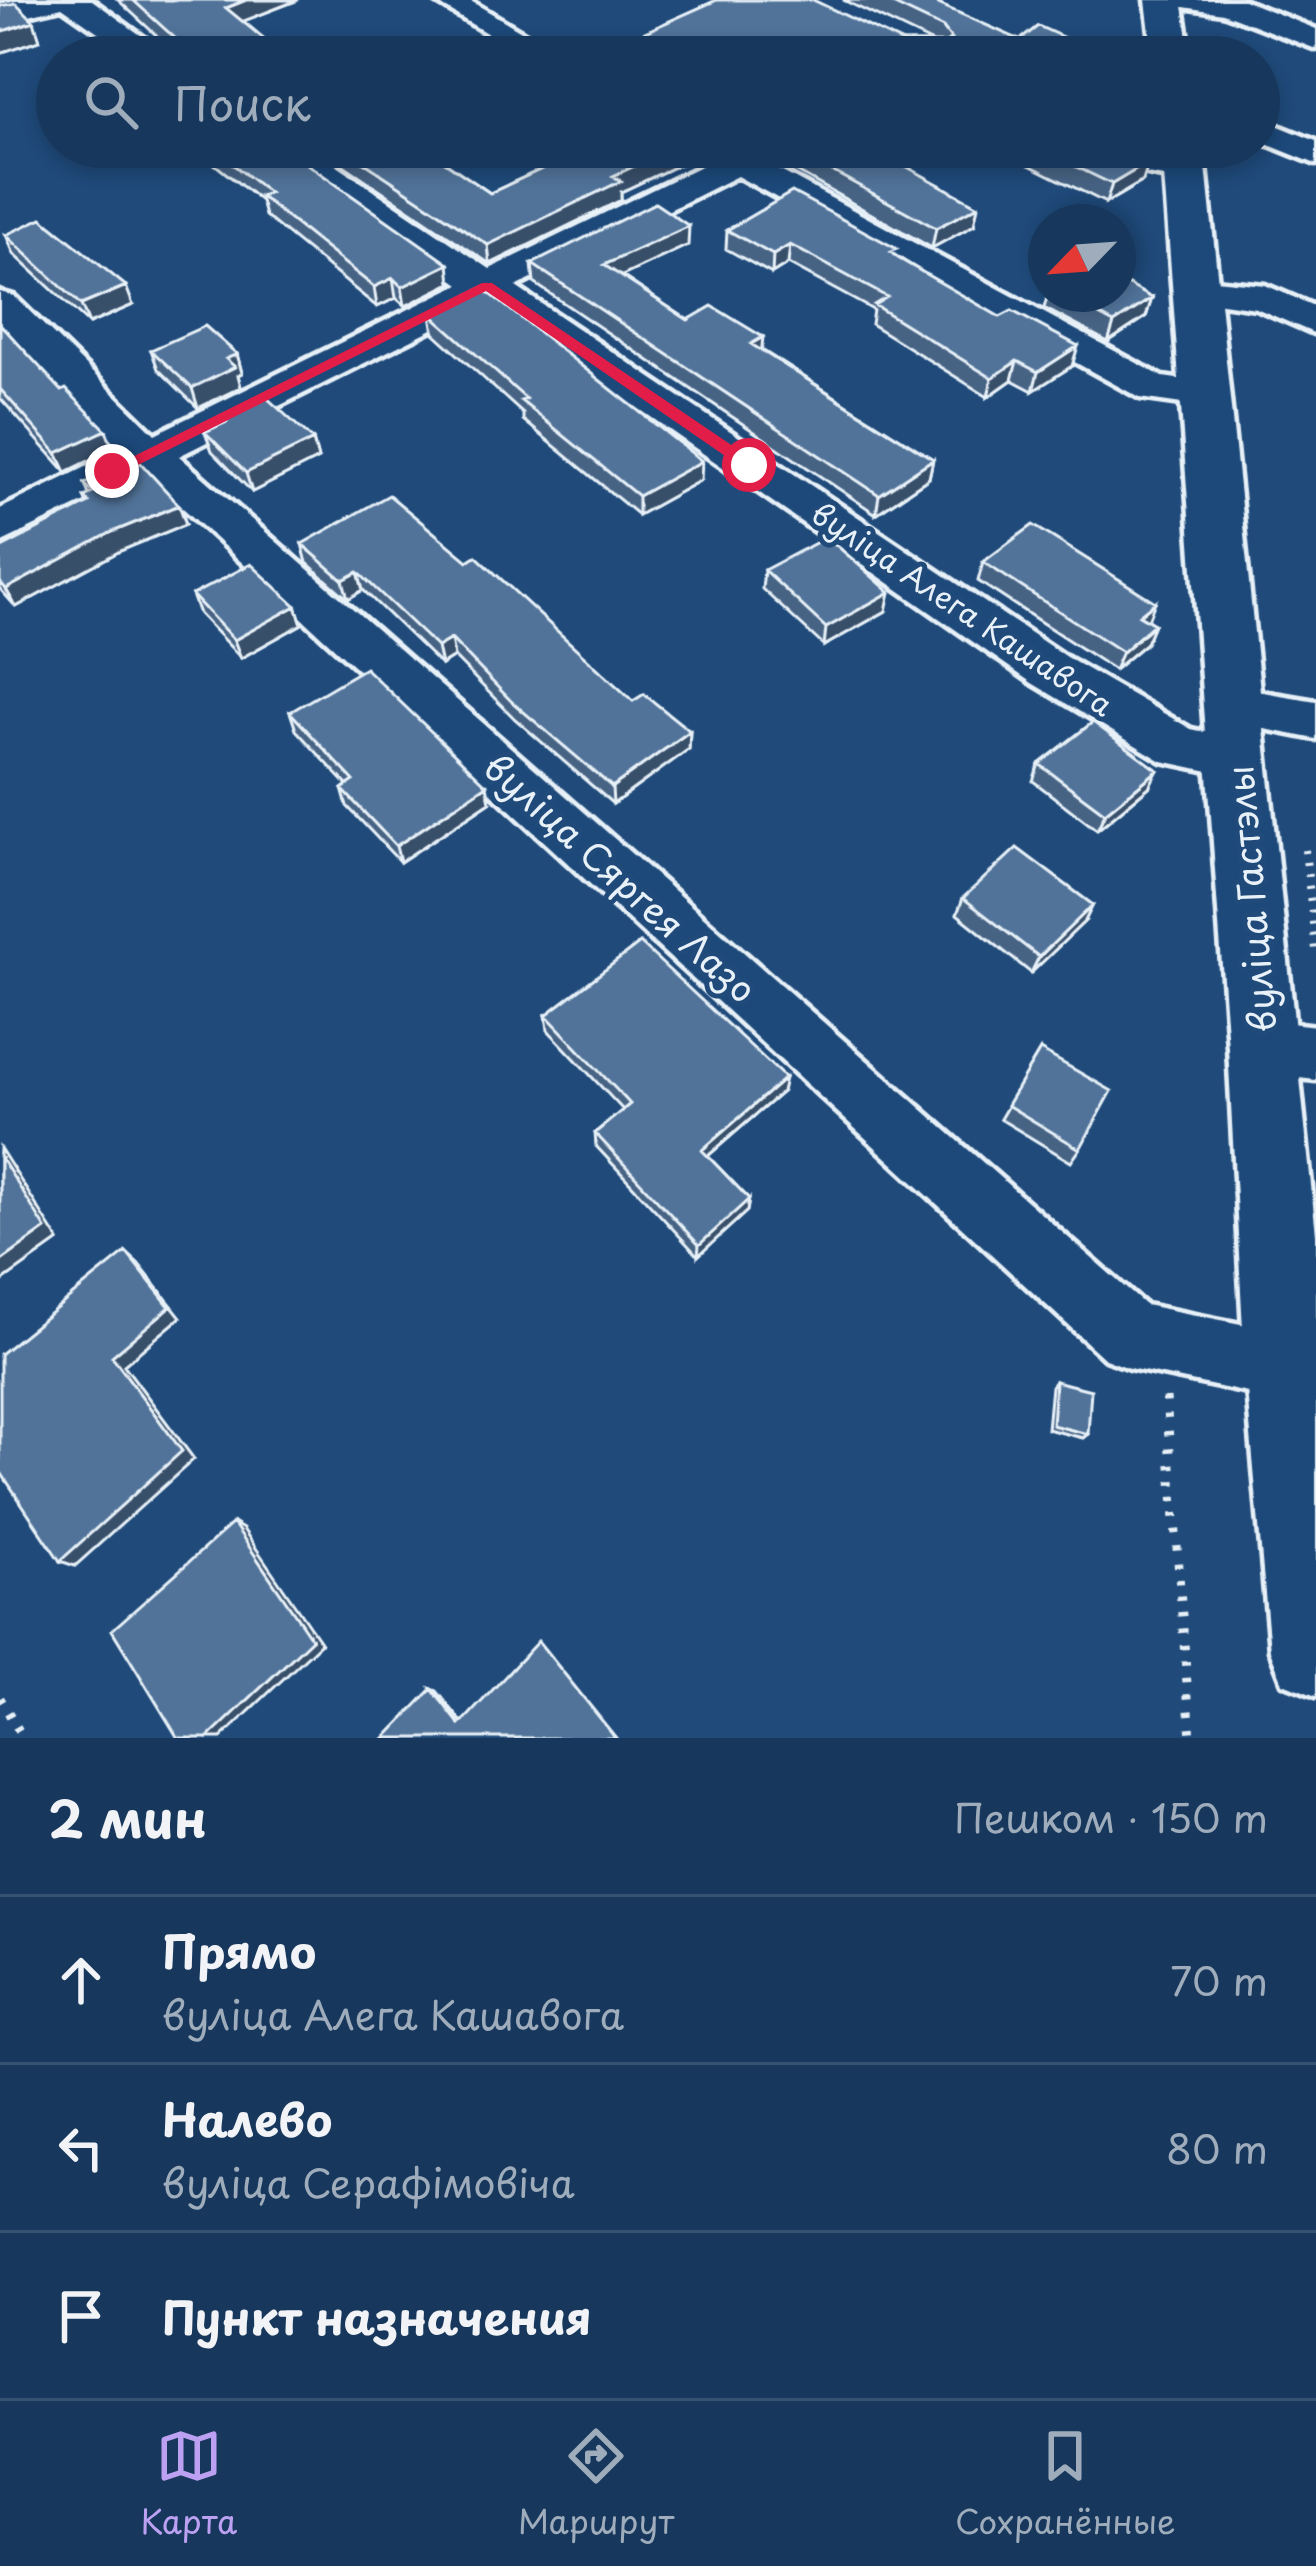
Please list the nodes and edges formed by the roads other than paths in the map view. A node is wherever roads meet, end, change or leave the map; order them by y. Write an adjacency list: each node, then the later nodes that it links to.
1 (55, 0): 6 (street)
2 (72, 0): 7 (street)
3 (447, 0): 8 (street)
4 (1165, 0): 9 (main road)
5 (1188, 0): 10 (street)
6 (0, 13)
7 (124, 36)
8 (511, 36)
9 (1169, 36)
10 (1316, 40)
11 (1280, 138): 12 (street)
12 (1316, 154)
13 (316, 168): 17 (street, вуліца Алега Кашавога)
14 (700, 168): 17 (street)
15 (747, 168): 21 (street)
16 (1186, 168): 18 (main road, вуліца Гастэлы)
17 (487, 286): 22 (street); 25 (street, вуліца Алега Кашавога)
18 (1194, 289): 20 (street); 21 (main road, вуліца Гастэлы)
19 (0, 304): 22 (street, вуліца Сяргея Лазо)
20 (1316, 322)
21 (1203, 394): 25 (main road, вуліца Гастэлы)
22 (149, 453): 23 (street); 27 (street, вуліца Сяргея Лазо)
23 (0, 528)
24 (1316, 720): 25 (street, вуліца Алега Кашавога)
25 (1234, 731): 26 (main road, вуліца Гастэлы)
26 (1290, 1050): 27 (main road, вуліца Гастэлы)
27 (1286, 1366): 28 (main road, вуліца Гастэлы)
28 (1316, 1651)

